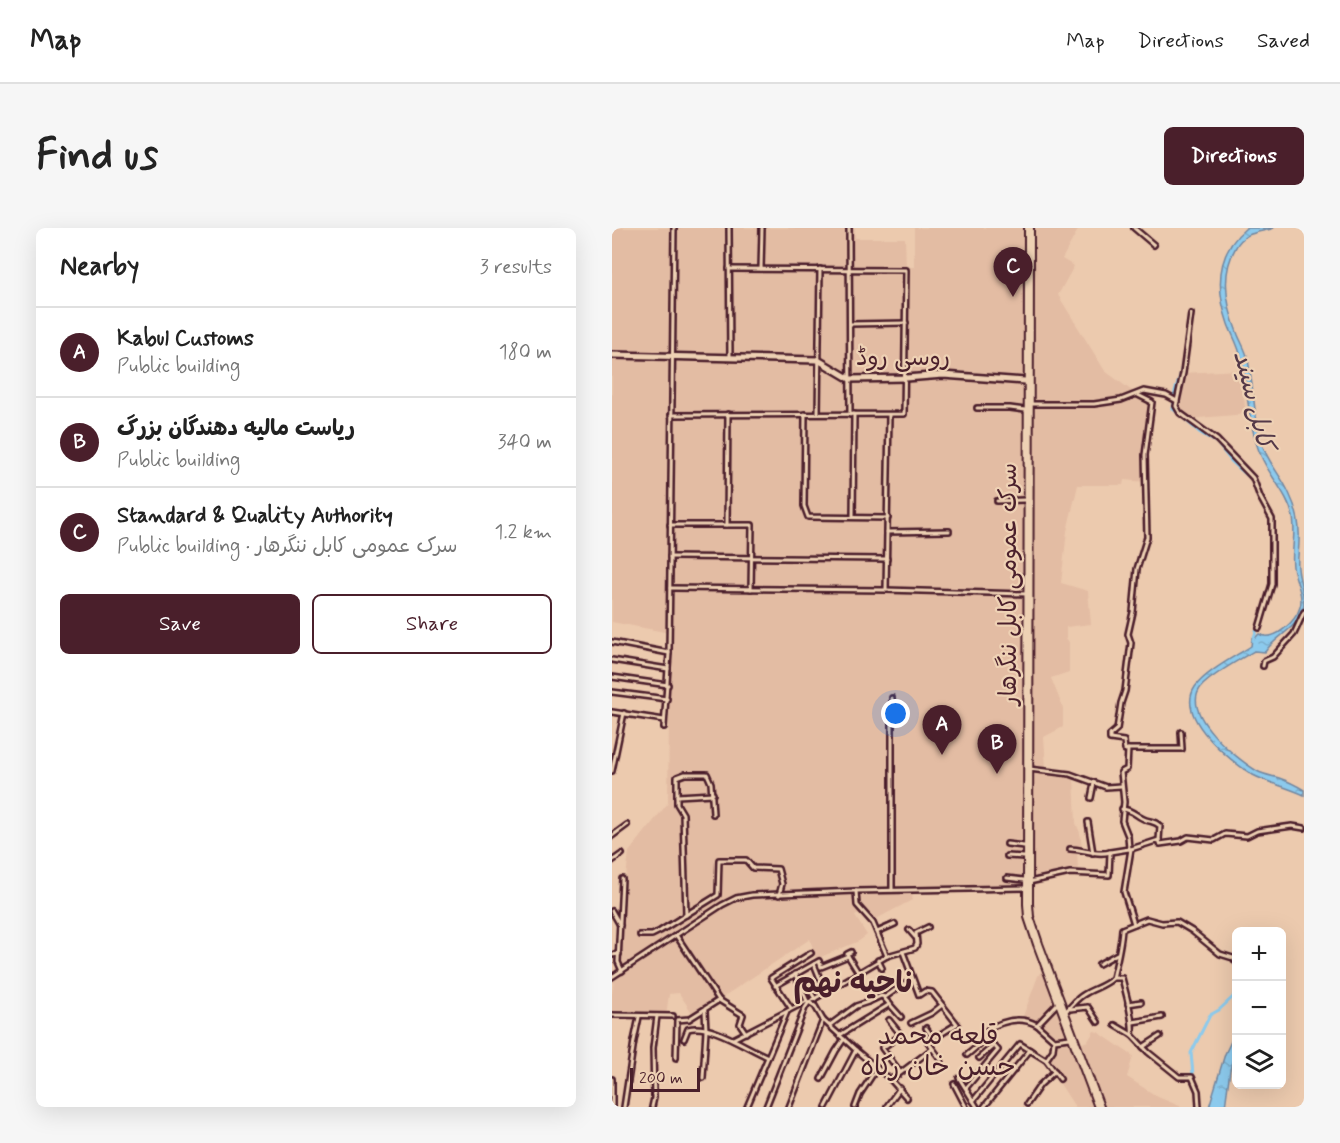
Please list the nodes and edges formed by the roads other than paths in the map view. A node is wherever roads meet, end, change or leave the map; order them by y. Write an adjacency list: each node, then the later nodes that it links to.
1 (674, 228): 16 (street)
2 (729, 228): 8 (street)
3 (762, 228): 9 (street)
4 (849, 228): 11 (street)
5 (1028, 228): 21 (highway, سرک عمومی کابل ننگرهار); 24 (highway, سرک عمومی کابل ننگرهار)
6 (1134, 228): 7 (street)
7 (1154, 245)
8 (729, 269): 9 (street); 17 (street)
9 (761, 269): 10 (street)
10 (820, 269): 11 (street); 18 (street)
11 (849, 270): 13 (street); 14 (street)
12 (1191, 314): 23 (street)
13 (906, 323): 14 (street); 20 (street)
14 (850, 324): 19 (street)
15 (612, 357): 16 (main road, روسی روڈ)
16 (674, 358): 17 (main road, روسی روڈ); 30 (street)
17 (730, 358): 18 (main road, روسی روڈ)
18 (818, 360): 19 (main road, روسی روڈ); 28 (street)
19 (850, 378): 20 (main road, روسی روڈ); 29 (street)
20 (906, 378): 21 (main road, روسی روڈ); 31 (street)
21 (1025, 381): 24 (highway, سرک عمومی کابل ننگرهار)
22 (1139, 394): 23 (street); 24 (street); 65 (street)
23 (1174, 400): 49 (street)
24 (1027, 407): 25 (street); 32 (highway, سرک عمومی کابل ننگرهار)
25 (977, 408)
26 (805, 413): 27 (street); 28 (street); 35 (street)
27 (728, 414): 30 (street); 38 (street)
28 (818, 414): 29 (street)
29 (852, 414): 31 (street); 35 (street)
30 (671, 415): 37 (street)
31 (889, 415): 36 (street)
32 (1027, 464): 33 (highway, سرک عمومی کابل ننگرهار); 47 (highway, سرک عمومی کابل ننگرهار)
33 (1025, 500): 34 (street); 47 (highway, سرک عمومی کابل ننگرهار)
34 (997, 501)
35 (853, 518): 36 (street)
36 (888, 518): 40 (street)
37 (669, 525): 38 (street); 41 (street)
38 (727, 525): 42 (street)
39 (949, 531): 40 (street)
40 (887, 532): 43 (street)
41 (670, 556): 42 (street); 44 (street)
42 (752, 557): 43 (street); 45 (street)
43 (887, 559): 46 (street)
44 (670, 588): 45 (street); 51 (street)
45 (751, 589): 46 (street)
46 (886, 590): 47 (street)
47 (1027, 594): 66 (highway, سرک عمومی کابل ننگرهار); 81 (highway, سرک عمومی کابل ننگرهار)
48 (1304, 612): 53 (street)
49 (1259, 628)
50 (612, 642): 51 (street)
51 (669, 653): 54 (street)
52 (612, 660): 54 (street)
53 (1263, 666)
54 (668, 669): 56 (street)
55 (612, 677): 56 (street)
56 (668, 685): 59 (street)
57 (612, 692): 59 (street)
58 (892, 698): 93 (street)
59 (667, 699): 62 (street)
60 (612, 712): 61 (street)
61 (624, 713): 62 (street); 67 (street)
62 (664, 720): 63 (street)
63 (664, 727)
64 (1181, 732): 65 (street)
65 (1128, 749): 69 (street)
66 (1028, 769): 68 (street); 92 (highway, سرک عمومی کابل ننگرهار)
67 (612, 771)
68 (1094, 783): 69 (street); 72 (street)
69 (1121, 786): 73 (street)
70 (713, 794): 71 (street); 71 (street); 74 (street)
71 (677, 796): 97 (street)
72 (1091, 798)
73 (1122, 809): 79 (street); 83 (street)
74 (713, 814)
75 (1089, 822): 85 (street)
76 (627, 825): 78 (street)
77 (1304, 828): 79 (street)
78 (612, 836)
79 (1159, 840): 83 (street)
80 (1007, 844): 81 (street)
81 (1024, 846): 88 (highway, سرک عمومی کابل ننگرهار)
82 (1070, 849): 85 (street)
83 (1130, 849): 84 (street); 99 (street)
84 (1110, 852): 85 (street); 92 (street)
85 (1093, 853)
86 (622, 854): 89 (street)
87 (1007, 856): 88 (street)
88 (1024, 857): 92 (highway, سرک عمومی کابل ننگرهار)
89 (612, 861)
90 (1007, 878): 92 (street)
91 (622, 879): 100 (street)
92 (1026, 885): 93 (street); 135 (highway, سرک عمومی کابل ننگرهار); 141 (highway, سرک عمومی کابل ننگرهار)
93 (892, 890): 94 (street)
94 (856, 891): 95 (street); 103 (street)
95 (779, 895): 97 (street); 105 (street)
96 (612, 911): 100 (street)
97 (686, 915): 104 (street)
98 (895, 924): 103 (street)
99 (1134, 924): 111 (street); 115 (street)
100 (620, 926): 110 (street)
101 (928, 927): 106 (street)
102 (909, 930): 106 (street)
103 (877, 932): 114 (street)
104 (640, 935)
105 (676, 935): 120 (street); 131 (street)
106 (915, 937): 108 (street)
107 (851, 952): 113 (street)
108 (903, 952): 114 (street); 137 (street)
109 (811, 953): 127 (street)
110 (619, 954): 112 (street); 120 (street)
111 (1117, 954): 118 (street); 124 (street)
112 (612, 955)
113 (848, 956): 117 (street); 121 (street)
114 (887, 956): 116 (street)
115 (1232, 958)
116 (878, 960): 119 (street); 121 (street)
117 (814, 964): 122 (street); 128 (street)
118 (1099, 964)
119 (882, 968)
120 (622, 971): 123 (street)
121 (859, 973): 128 (street)
122 (795, 974): 127 (street); 132 (street)
123 (612, 977)
124 (1113, 978): 136 (street); 141 (street)
125 (904, 984): 129 (street)
126 (807, 985): 130 (street)
127 (775, 986): 138 (street)
128 (825, 991): 130 (street)
129 (885, 997): 134 (street); 153 (street)
130 (814, 999): 132 (street)
131 (719, 1000): 139 (street); 158 (street)
132 (808, 1002): 138 (street); 148 (street); 201 (street)
133 (1140, 1002): 136 (street)
134 (890, 1004): 146 (street); 159 (street)
135 (1057, 1004): 154 (street); 164 (highway, سرک عمومی کابل ننگرهار)
136 (1128, 1004): 151 (street)
137 (942, 1005): 152 (street); 162 (street)
138 (791, 1008): 140 (street)
139 (705, 1011): 157 (street); 176 (street)
140 (787, 1011): 158 (street); 175 (street)
141 (1066, 1011): 150 (street); 207 (highway, سرک عمومی کابل ننگرهار)
142 (612, 1015): 145 (street)
143 (657, 1016): 144 (street); 145 (street); 199 (street)
144 (674, 1016)
145 (639, 1017): 198 (street)
146 (901, 1017)
147 (1162, 1017): 151 (street)
148 (823, 1020): 153 (street); 202 (street)
149 (889, 1020): 182 (street)
150 (1098, 1022)
151 (1133, 1022): 160 (street)
152 (911, 1023)
153 (830, 1025): 159 (street)
154 (1037, 1025): 163 (street); 168 (street)
155 (1115, 1026): 160 (street)
156 (926, 1028): 162 (street)
157 (706, 1030): 165 (street); 166 (street); 183 (street)
158 (746, 1033): 166 (street)
159 (840, 1035): 167 (street)
160 (1132, 1035): 170 (street)
161 (1161, 1036): 170 (street)
162 (933, 1038): 171 (street)
163 (987, 1038): 169 (street); 174 (street)
164 (1070, 1038): 168 (street); 207 (highway, سرک عمومی کابل ننگرهار)
165 (684, 1039)
166 (733, 1039): 175 (street)
167 (844, 1039): 172 (street); 186 (street)
168 (1054, 1040): 179 (street)
169 (993, 1046): 177 (street); 191 (street)
170 (1143, 1047): 208 (street)
171 (933, 1049): 178 (street); 182 (street)
172 (856, 1050): 180 (street); 203 (street)
173 (1030, 1050): 179 (street); 193 (street); 196 (street)
174 (967, 1055)
175 (768, 1057): 200 (street)
176 (676, 1058)
177 (979, 1058)
178 (941, 1060)
179 (1046, 1060): 181 (street)
180 (877, 1068): 188 (street); 204 (street)
181 (1055, 1071): 187 (street); 194 (street)
182 (900, 1072): 188 (street)
183 (703, 1078)
184 (959, 1078): 191 (street)
185 (612, 1079): 197 (street)
186 (821, 1079)
187 (1060, 1079)
188 (891, 1080): 190 (street)
189 (954, 1084): 205 (street)
190 (900, 1088): 192 (street); 195 (street)
191 (966, 1088): 193 (street)
192 (907, 1098)
193 (973, 1101): 206 (street)
194 (1027, 1104)
195 (887, 1106)
196 (987, 1106)
197 (612, 1107)
198 (624, 1107)
199 (652, 1107)
200 (747, 1107)
201 (766, 1107)
202 (789, 1107)
203 (826, 1107)
204 (855, 1107)
205 (966, 1107)
206 (977, 1107)
207 (1097, 1107)
208 (1199, 1107)

